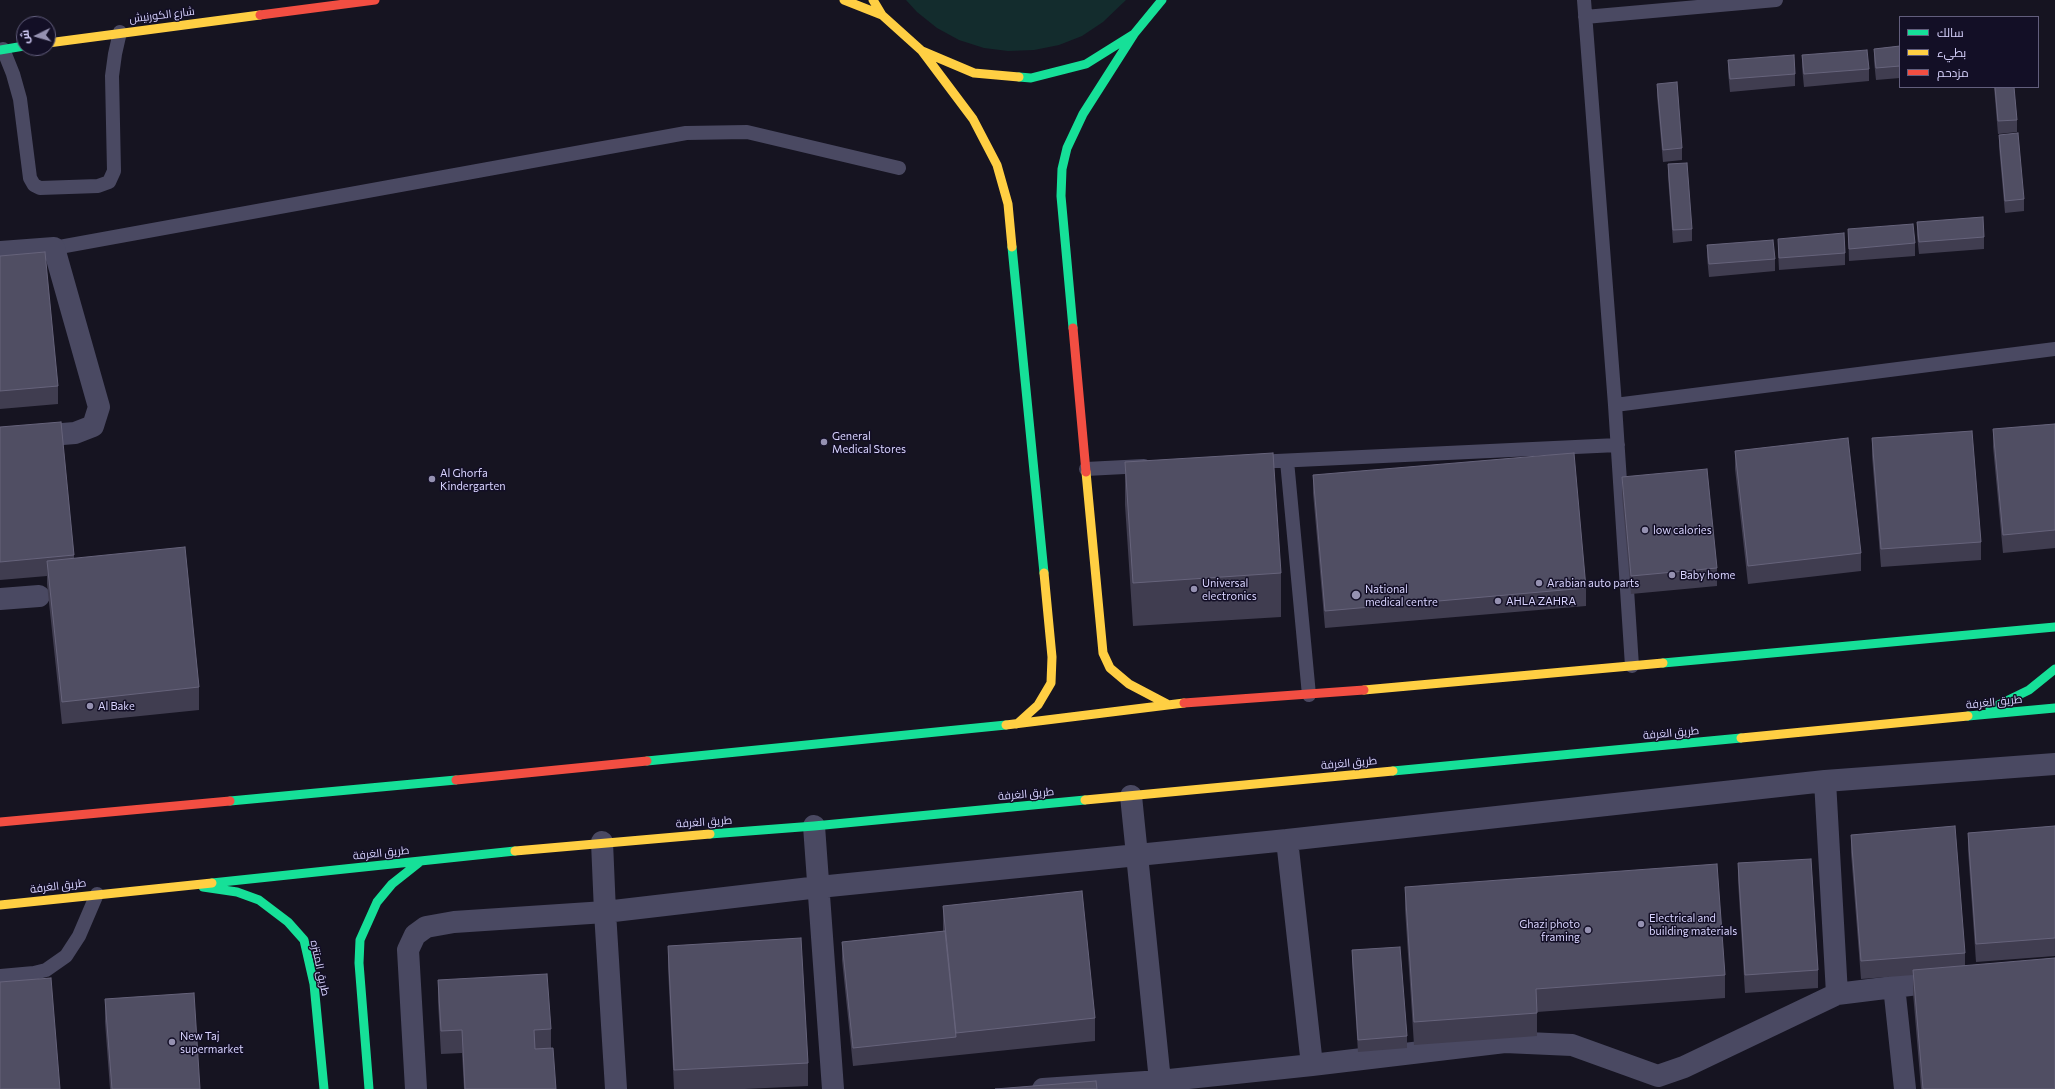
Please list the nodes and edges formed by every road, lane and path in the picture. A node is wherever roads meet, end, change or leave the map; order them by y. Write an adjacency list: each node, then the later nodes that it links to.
1 (375, 0): 9 (main road, شارع الكورنيش)
2 (844, 0): 7 (main road)
3 (873, 0): 7 (main road)
4 (1162, 0): 10 (main road)
5 (1584, 0): 8 (lane)
6 (1776, 0): 8 (lane)
7 (882, 15): 14 (main road)
8 (1585, 17): 19 (lane)
9 (120, 32): 11 (main road, شارع الكورنيش); 13 (lane)
10 (1134, 34): 14 (main road); 25 (main road)
11 (56, 42)
12 (16, 47): 13 (main road)
13 (2, 50)
14 (922, 50): 37 (main road)
15 (898, 168): 16 (lane)
16 (54, 248): 17 (street); 20 (street)
17 (0, 252)
18 (2055, 349): 19 (lane)
19 (1615, 405): 21 (lane)
20 (0, 439)
21 (1618, 445): 22 (lane); 31 (lane)
22 (1287, 461): 23 (lane); 33 (lane)
23 (1241, 463)
24 (1156, 466): 25 (lane)
25 (1086, 469): 34 (main road)
26 (38, 596): 27 (street)
27 (0, 599)
28 (2055, 627): 29 (main road)
29 (2040, 629): 30 (main road); 31 (main road)
30 (2050, 639)
31 (1632, 666): 33 (main road)
32 (2055, 669): 36 (main road)
33 (1309, 695): 34 (main road)
34 (1167, 704): 37 (main road)
35 (2055, 708): 36 (main road, طريق الغرفة)
36 (1976, 716): 40 (main road, طريق الغرفة)
37 (1017, 724): 41 (main road)
38 (2055, 764): 39 (street)
39 (1825, 781): 43 (street); 55 (street)
40 (1131, 796): 42 (main road, طريق الغرفة); 45 (street)
41 (0, 822)
42 (814, 826): 44 (main road, طريق الغرفة); 48 (street)
43 (1287, 840): 45 (street); 56 (street)
44 (602, 842): 46 (main road, طريق الغرفة); 51 (street)
45 (1138, 855): 48 (street); 57 (street)
46 (420, 860): 47 (main road, طريق الغرفة); 60 (main road)
47 (184, 885): 49 (main road, طريق الغرفة); 59 (main road, طريق المنتزه)
48 (819, 887): 51 (street); 63 (street)
49 (97, 894): 50 (main road, طريق الغرفة); 52 (lane)
50 (0, 905)
51 (605, 912): 61 (street); 62 (street)
52 (0, 976)
53 (1963, 978): 54 (street)
54 (1894, 986): 55 (street); 65 (street)
55 (1837, 994): 58 (street)
56 (1312, 1065): 57 (street); 58 (street)
57 (1160, 1081): 64 (street)
58 (1653, 1083)
59 (324, 1089)
60 (370, 1089)
61 (416, 1089)
62 (616, 1089)
63 (833, 1089)
64 (1043, 1089)
65 (1905, 1089)

